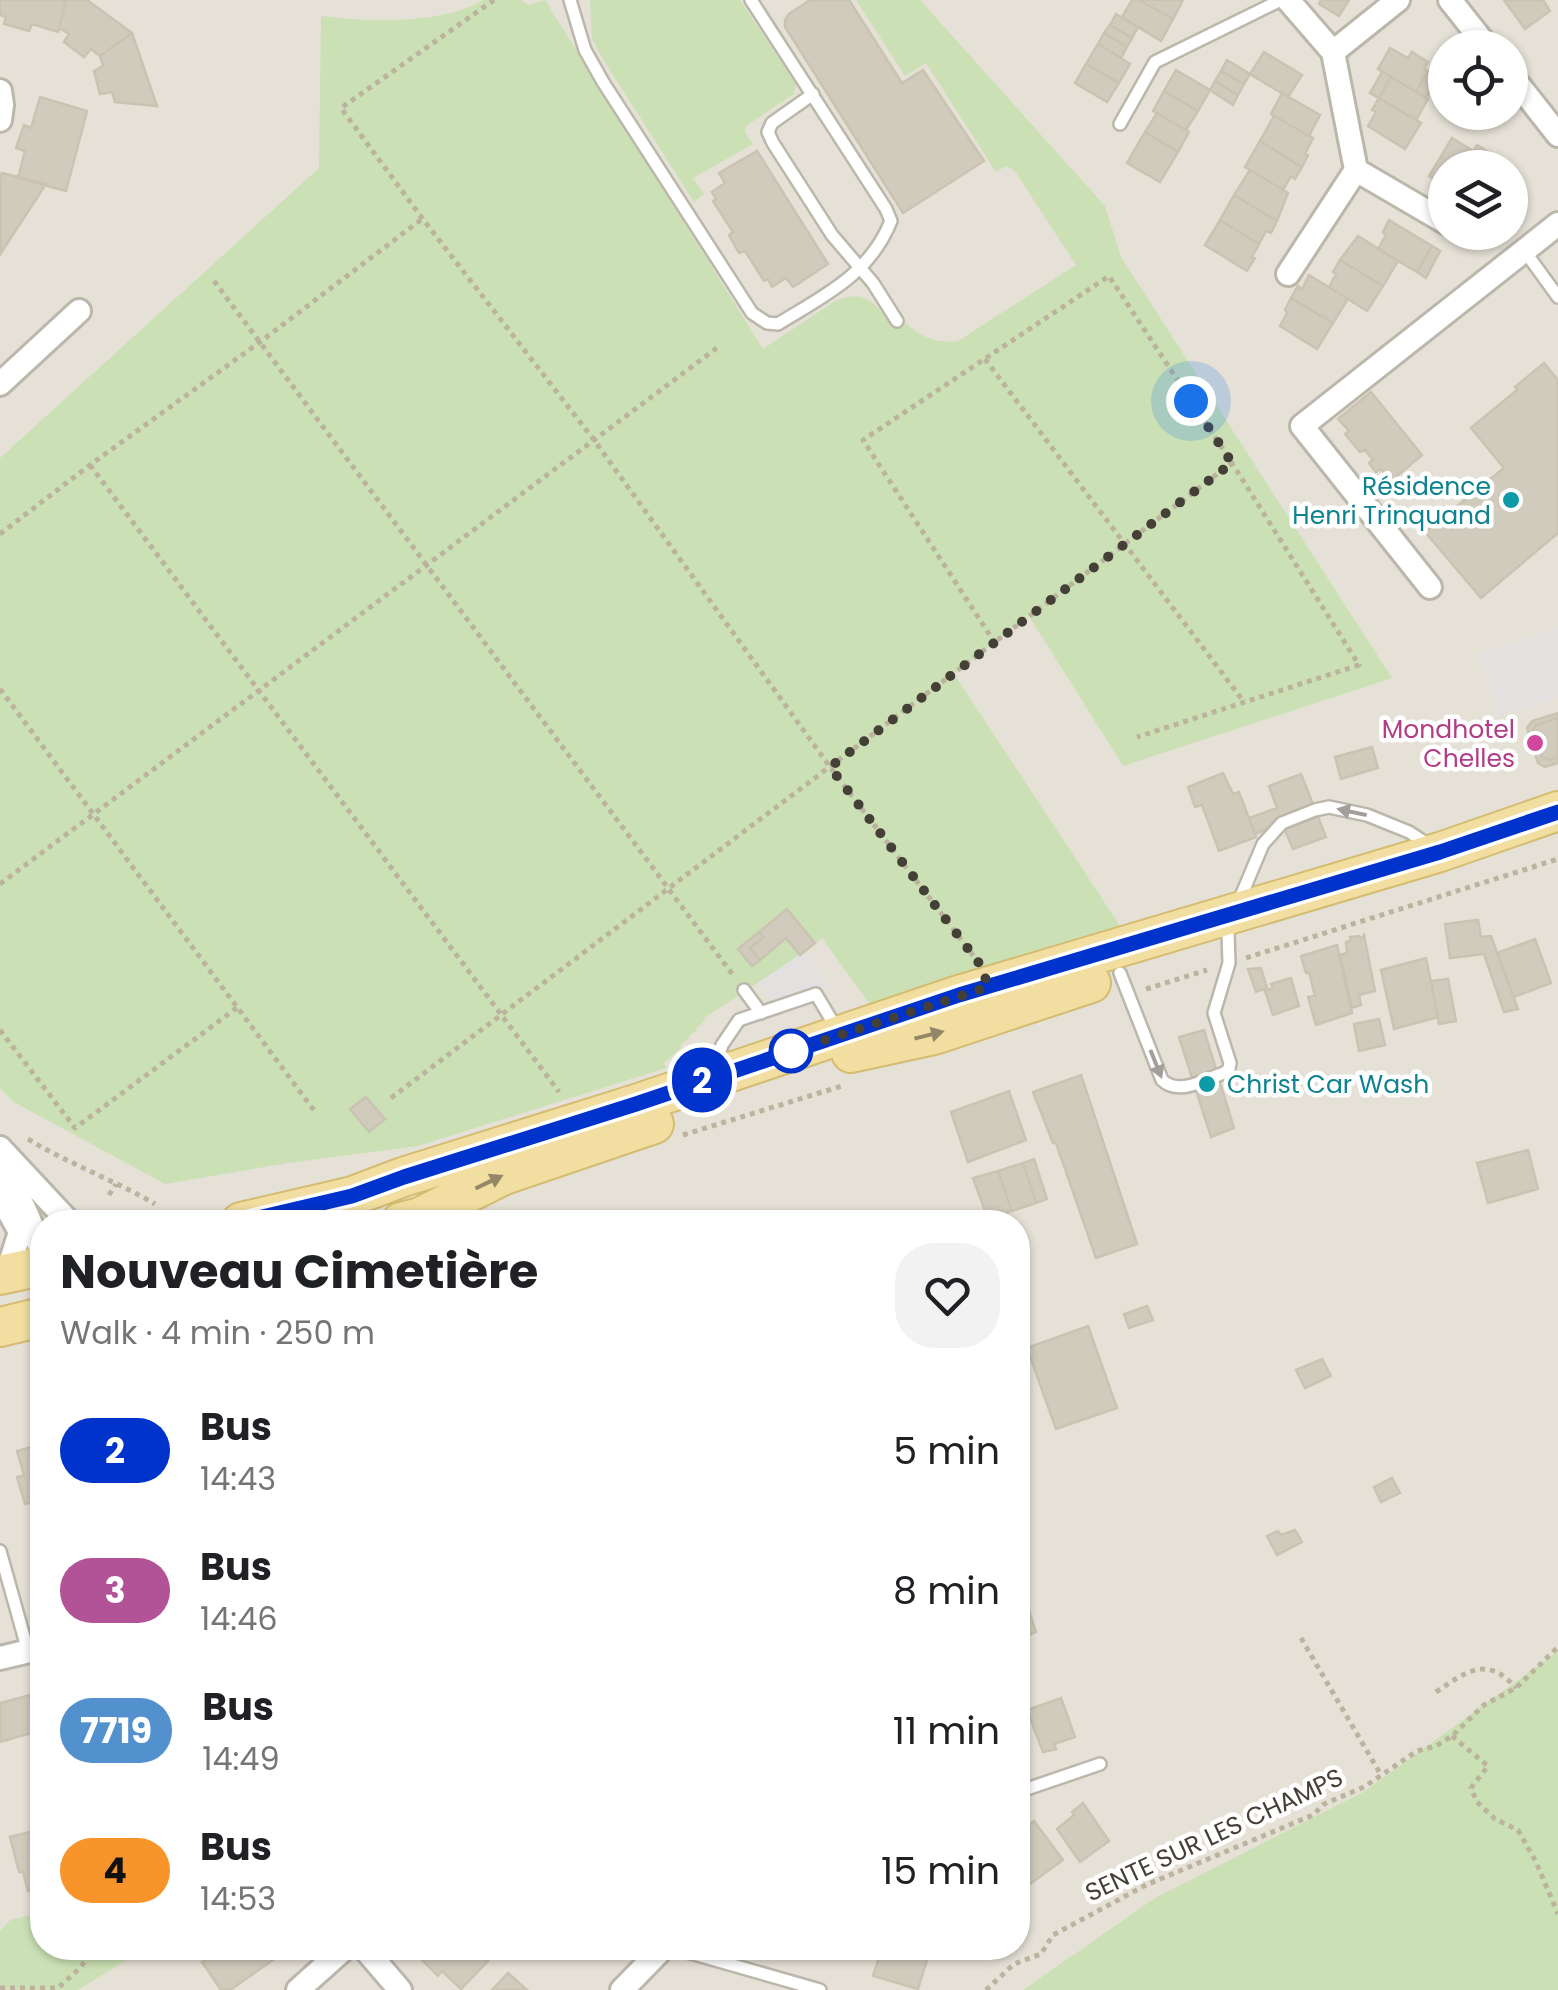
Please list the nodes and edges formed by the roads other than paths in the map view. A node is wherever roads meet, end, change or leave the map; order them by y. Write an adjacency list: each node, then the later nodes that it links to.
1 (570, 0): 19 (lane)
2 (751, 0): 9 (lane)
3 (1284, 0): 7 (street); 13 (lane)
4 (1398, 0): 7 (street)
5 (1450, 0): 6 (street)
6 (1474, 30)
7 (1333, 52): 14 (street)
8 (0, 92): 11 (street)
9 (813, 94): 19 (lane); 19 (lane)
10 (1528, 94): 12 (street)
11 (0, 120)
12 (1554, 123)
13 (1120, 124)
14 (1356, 170): 15 (street); 20 (street)
15 (1428, 212)
16 (1558, 224): 17 (street)
17 (1528, 247)
18 (1524, 250): 21 (lane); 25 (street)
19 (859, 268): 23 (lane)
20 (1288, 274)
21 (1558, 297)
22 (79, 311): 24 (street)
23 (898, 321)
24 (0, 384)
25 (1430, 587)
26 (1558, 812): 28 (main road)
27 (1558, 828): 29 (main road)
28 (1440, 852): 29 (main road); 29 (lane, one-way to 29)
29 (1231, 924): 30 (main road); 30 (lane, one-way to 29); 33 (main road)
30 (1120, 973): 40 (main road, one-way to 30)
31 (744, 990): 32 (lane)
32 (761, 1013): 33 (lane); 34 (lane)
33 (840, 1034): 34 (main road)
34 (712, 1077): 39 (main road)
35 (8, 1140): 38 (street)
36 (0, 1169): 41 (street)
37 (0, 1195): 42 (street)
38 (60, 1210)
39 (292, 1210)
40 (434, 1210)
41 (30, 1219)
42 (16, 1272)
43 (30, 1320): 44 (main road)
44 (0, 1327)
45 (0, 1551): 46 (lane)
46 (30, 1636)
47 (30, 1651): 48 (street)
48 (0, 1658)
49 (1100, 1764): 50 (lane)
50 (1030, 1788)
51 (332, 1960): 55 (street)
52 (374, 1960): 56 (street)
53 (651, 1960): 57 (street)
54 (716, 1960): 58 (lane)
55 (298, 1990)
56 (400, 1990)
57 (622, 1990)
58 (820, 1990)

